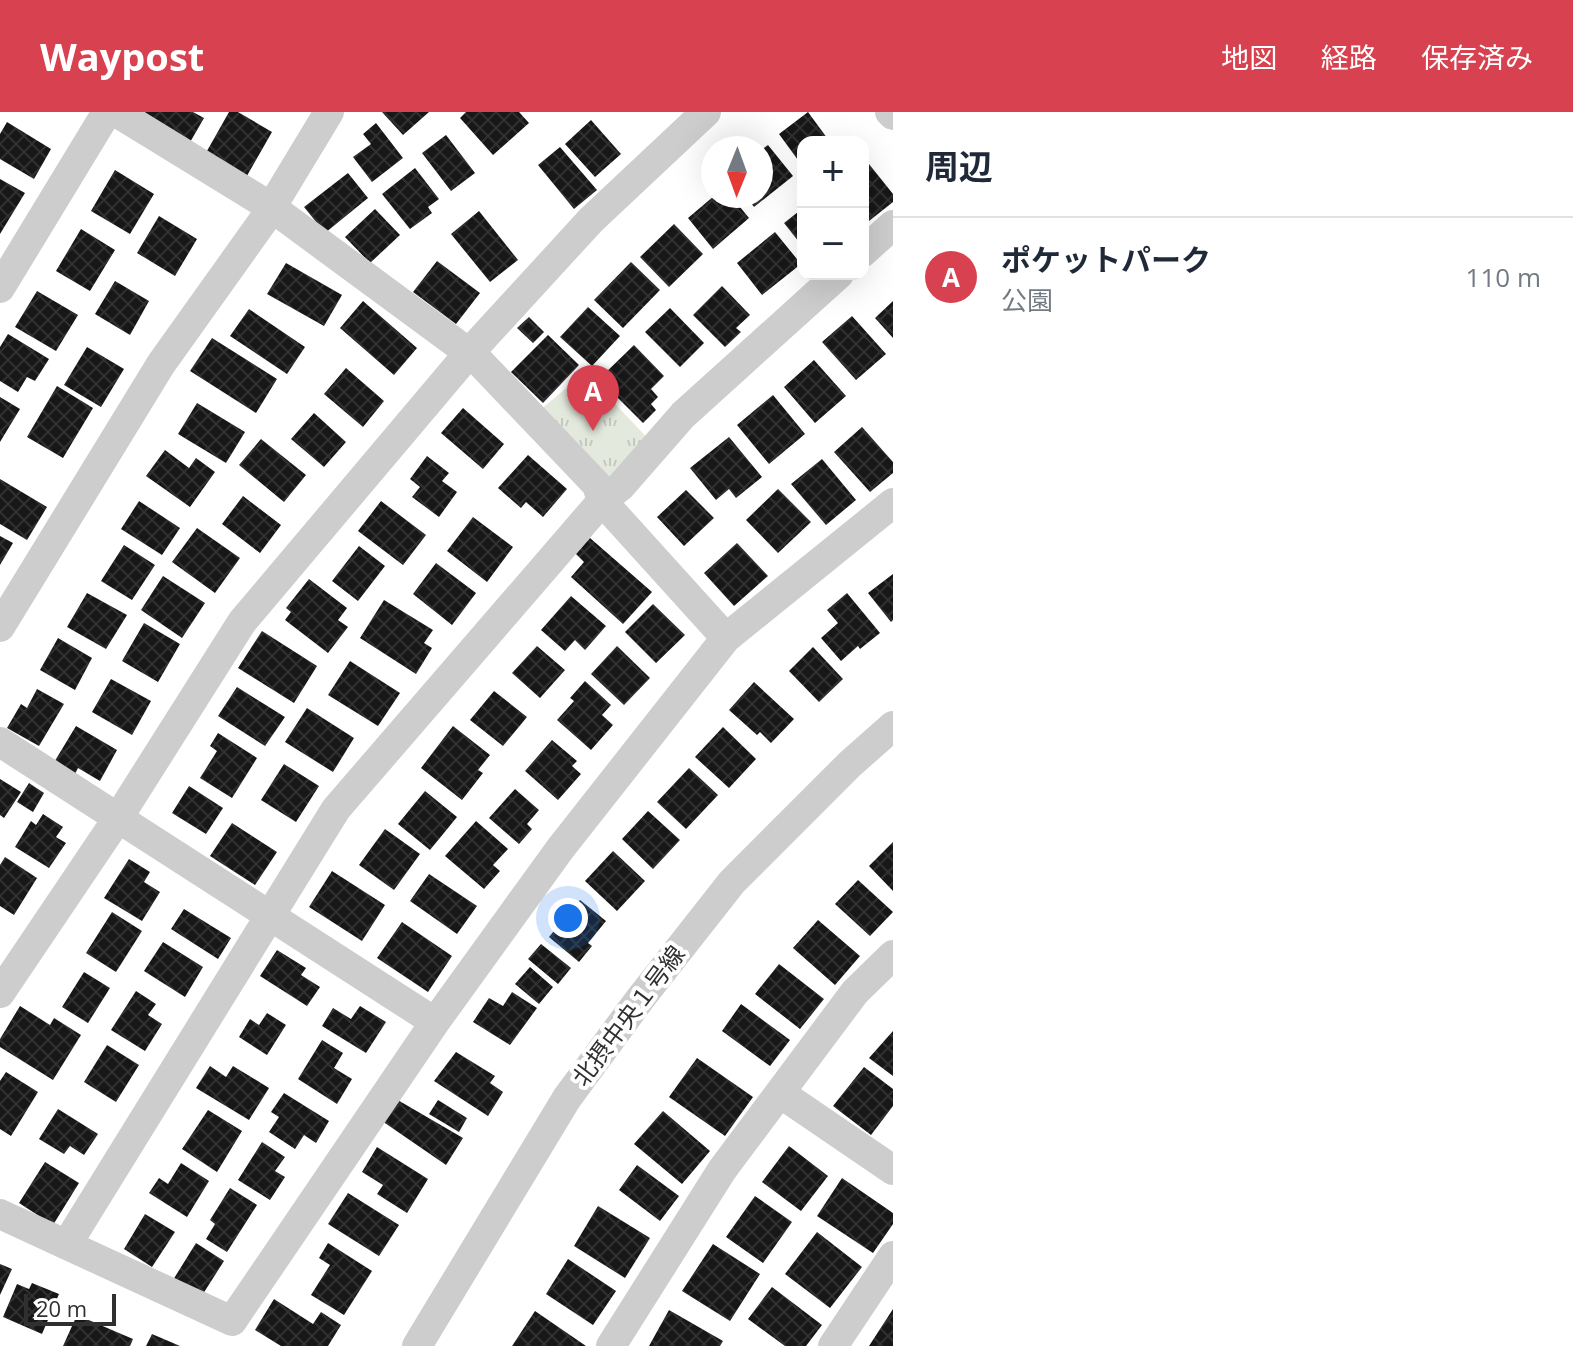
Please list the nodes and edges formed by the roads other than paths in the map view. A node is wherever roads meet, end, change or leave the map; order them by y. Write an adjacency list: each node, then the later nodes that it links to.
1 (107, 112): 9 (street)
2 (116, 112): 5 (street)
3 (329, 112): 5 (street)
4 (706, 112): 10 (street)
5 (271, 207): 10 (street); 13 (street)
6 (893, 225): 7 (street)
7 (869, 247)
8 (832, 280): 11 (street)
9 (0, 288)
10 (469, 353): 11 (street); 17 (street)
11 (602, 501): 14 (street); 18 (street)
12 (893, 503): 14 (street)
13 (0, 627)
14 (726, 638): 21 (street)
15 (893, 726): 27 (street, 北摂中央１号線)
16 (0, 742): 17 (street)
17 (118, 818): 18 (street); 20 (street)
18 (272, 916): 21 (street); 25 (street)
19 (893, 955): 22 (street)
20 (0, 993)
21 (435, 1022): 25 (street)
22 (780, 1093): 23 (street); 28 (street)
23 (893, 1170)
24 (0, 1214): 25 (street)
25 (67, 1244)
26 (893, 1256): 29 (street)
27 (417, 1346)
28 (611, 1346)
29 (833, 1346)

